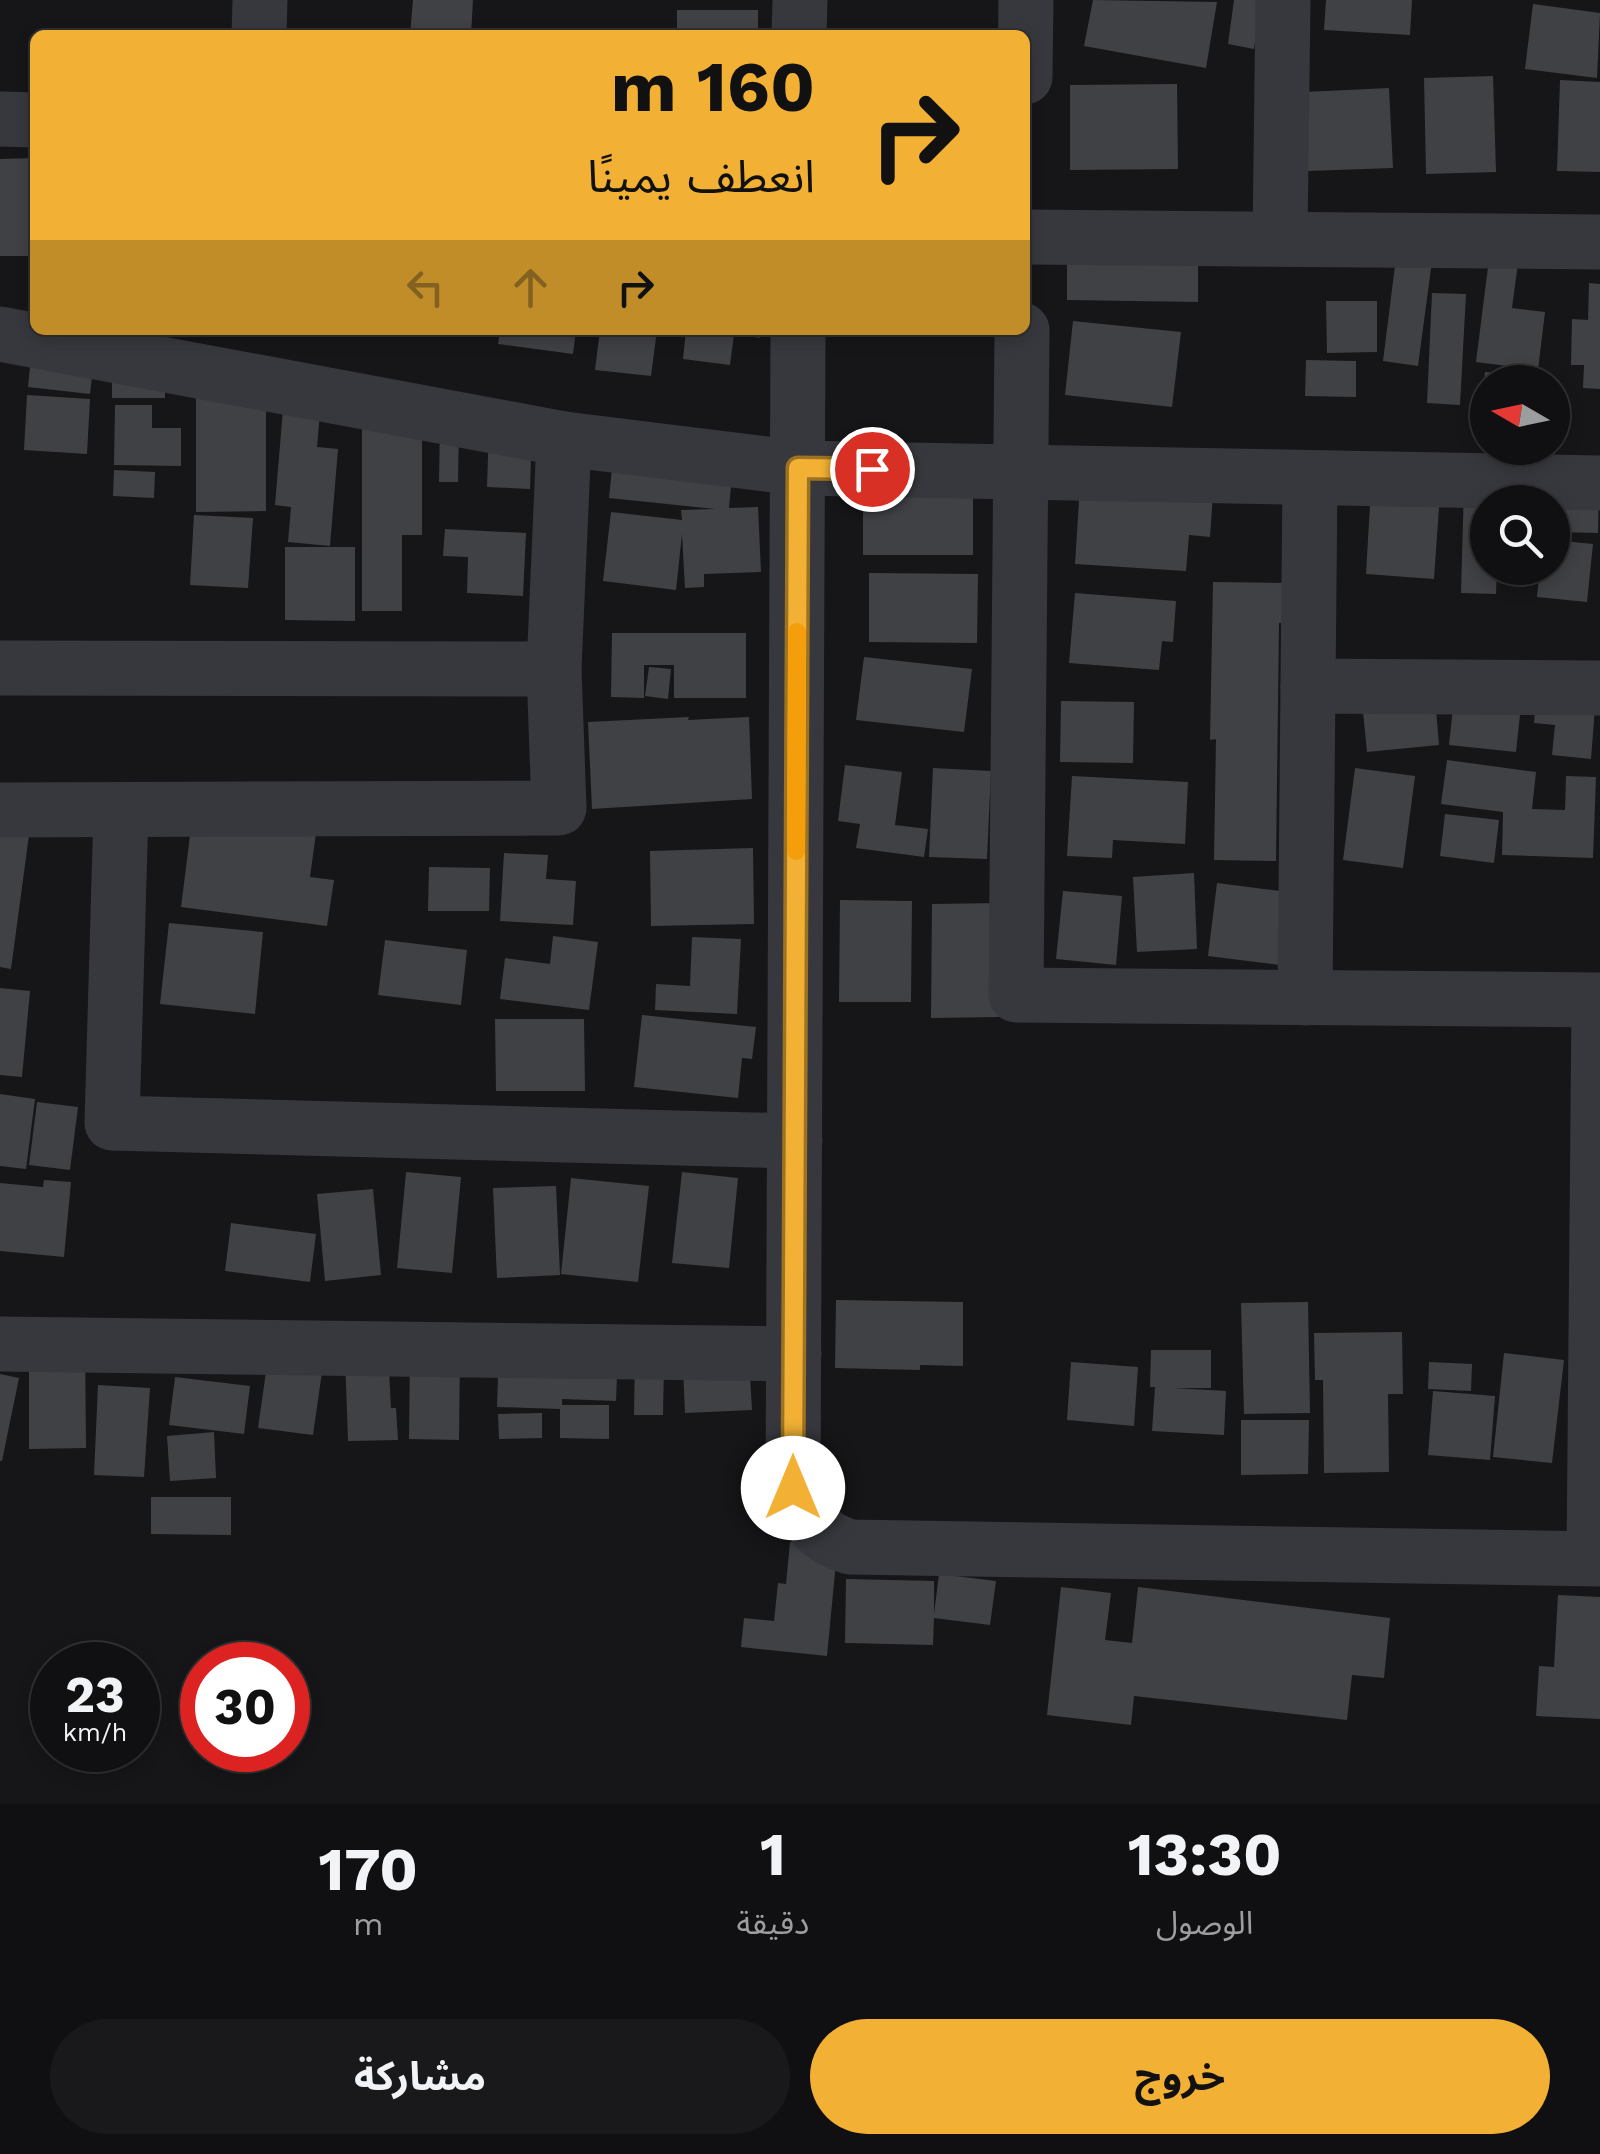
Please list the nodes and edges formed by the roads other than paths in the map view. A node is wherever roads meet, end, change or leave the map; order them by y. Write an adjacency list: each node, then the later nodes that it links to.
1 (260, 0): 5 (street)
2 (800, 0): 6 (street)
3 (1026, 0): 7 (street)
4 (1283, 0): 11 (street)
5 (259, 30)
6 (800, 30)
7 (1026, 30)
8 (0, 118): 9 (street)
9 (30, 120)
10 (1030, 237): 11 (street)
11 (1280, 239): 12 (street)
12 (1600, 242)
13 (0, 334): 16 (street)
14 (798, 335): 17 (street)
15 (1022, 335): 18 (street)
16 (564, 439): 17 (street); 22 (street)
17 (798, 468): 18 (street); 29 (street)
18 (1021, 472): 19 (street); 27 (street)
19 (1310, 478): 20 (street); 23 (street)
20 (1600, 483)
21 (0, 668): 22 (street)
22 (554, 670): 26 (street)
23 (1308, 686): 24 (street); 27 (street)
24 (1600, 688)
25 (0, 810): 26 (street)
26 (121, 810): 29 (street)
27 (1304, 998): 28 (street)
28 (1600, 1000): 32 (street)
29 (795, 1141): 31 (street)
30 (0, 1344): 31 (street)
31 (794, 1354): 32 (street)
32 (1597, 1558)

